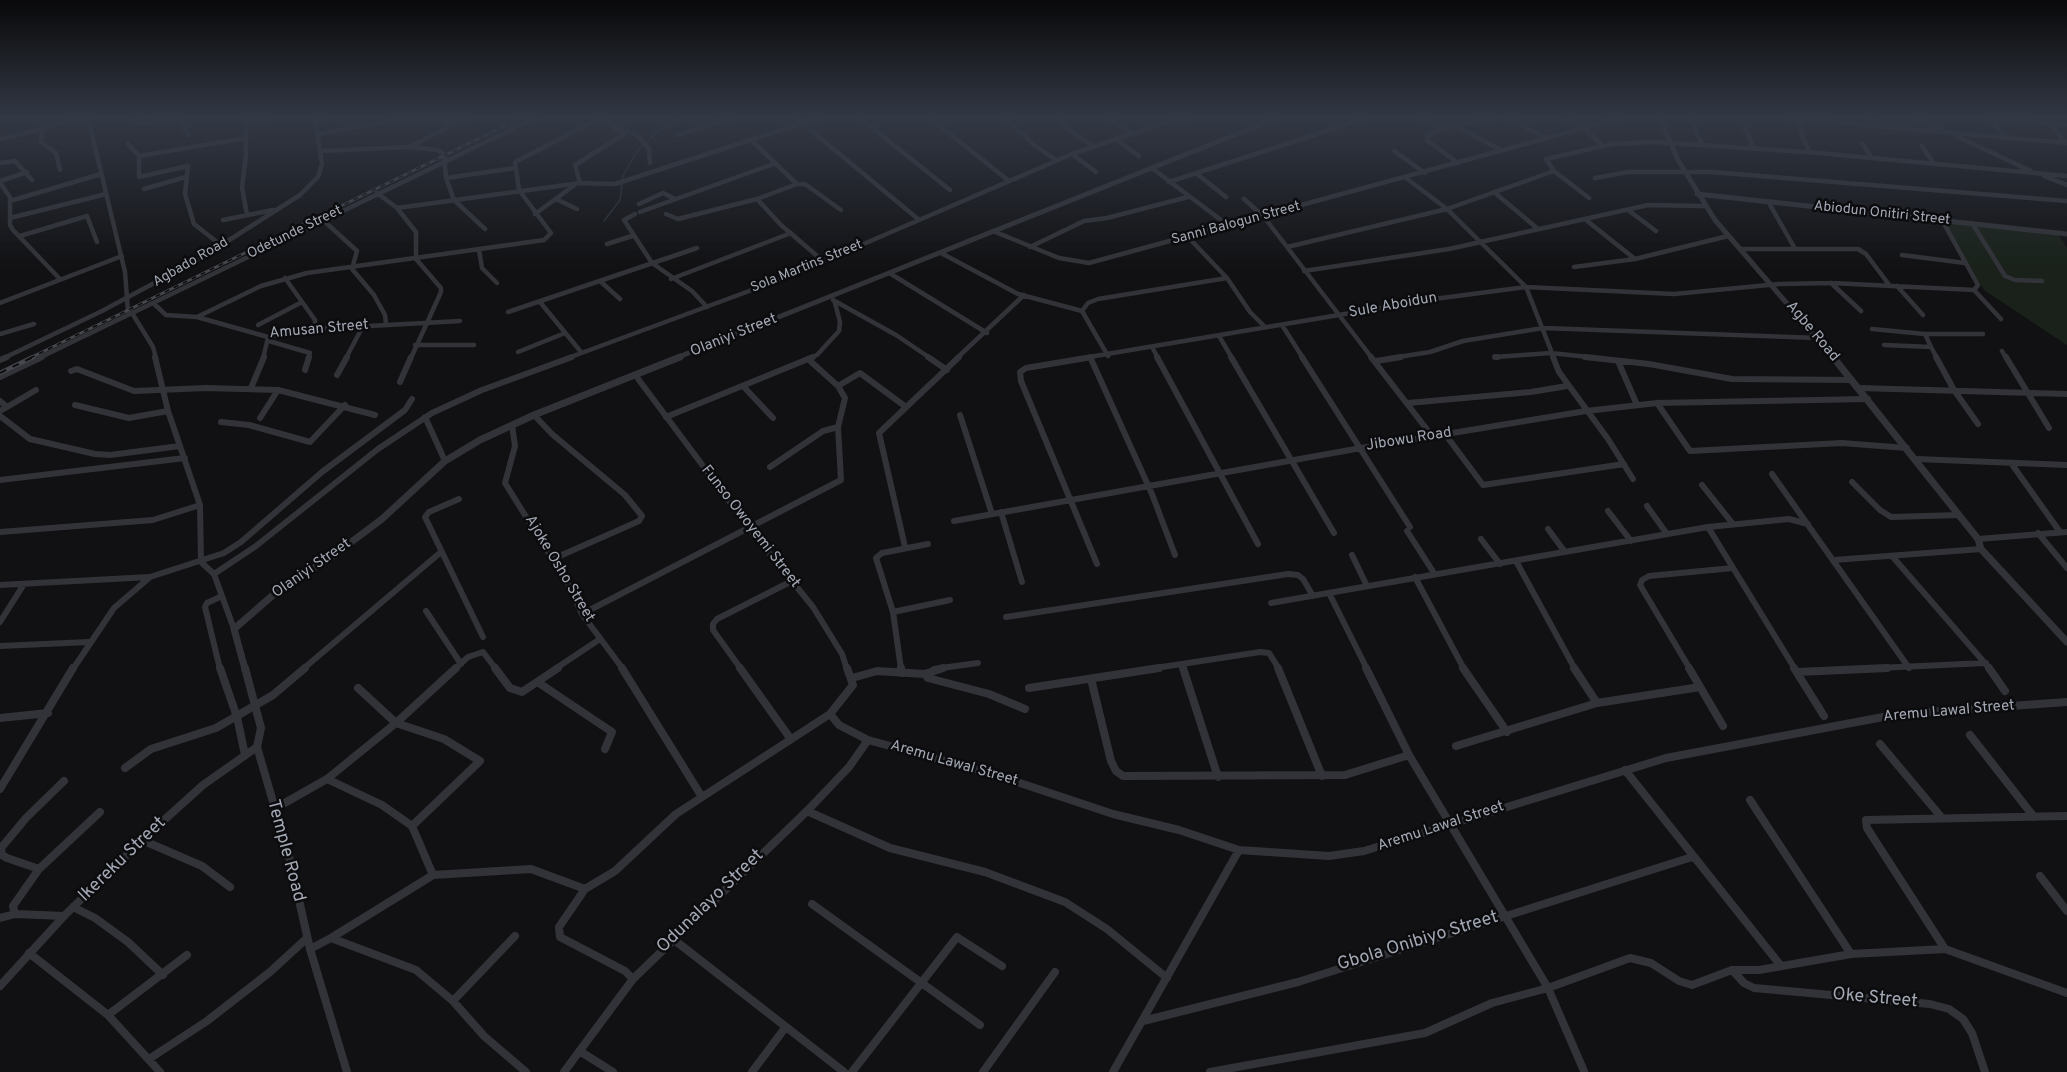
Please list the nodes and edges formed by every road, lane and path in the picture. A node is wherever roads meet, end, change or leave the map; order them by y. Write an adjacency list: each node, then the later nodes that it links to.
1 (23, 168): 30 (street)
2 (99, 168): 34 (street)
3 (139, 168): 4 (street)
4 (177, 168)
5 (189, 168): 38 (street)
6 (244, 168): 77 (street)
7 (321, 168): 72 (street, Agbado Road)
8 (429, 168): 53 (street, Odetunde Street)
9 (444, 168): 39 (street)
10 (515, 168): 39 (street); 50 (street)
11 (576, 168): 46 (street)
12 (651, 168): 31 (street, bridge)
13 (664, 168): 31 (street)
14 (762, 168): 60 (street)
15 (781, 168): 47 (street)
16 (856, 168): 80 (street)
17 (923, 168): 51 (street)
18 (993, 168): 43 (street)
19 (1038, 168): 43 (street, Sola Martins Street)
20 (1090, 168): 32 (street)
21 (1215, 168): 35 (street)
22 (1418, 168): 33 (street)
23 (1441, 168): 33 (street, Sanni Balogun Street)
24 (1552, 168): 29 (street)
25 (1975, 168): 36 (street)
26 (2024, 168): 36 (street)
27 (1153, 169): 45 (street); 89 (street, Olaniyi Street)
28 (1683, 170): 41 (street); 55 (street, Agbe Road); 65 (street)
29 (1554, 171): 52 (street); 58 (street)
30 (27, 172): 42 (street); 44 (street)
31 (652, 172): 46 (street)
32 (1095, 172)
33 (1425, 173): 40 (street, Sanni Balogun Street)
34 (101, 174): 54 (street); 64 (street)
35 (1197, 174): 45 (street); 57 (street)
36 (2037, 174): 37 (street); 48 (street)
37 (2067, 176)
38 (186, 177): 49 (street); 100 (street)
39 (446, 178): 63 (street)
40 (1406, 178): 71 (street); 78 (street, Sanni Balogun Street)
41 (1595, 178)
42 (32, 180)
43 (1009, 181): 80 (street, Sola Martins Street)
44 (0, 182): 64 (street)
45 (1169, 182): 56 (street)
46 (578, 183): 50 (street); 59 (street)
47 (796, 184): 61 (street); 73 (street)
48 (2067, 185)
49 (144, 189)
50 (519, 190): 63 (street); 75 (street)
51 (950, 190)
52 (1494, 192): 71 (street); 88 (street)
53 (377, 193): 69 (street); 82 (street, Odetunde Street)
54 (106, 194): 79 (street); 109 (street)
55 (1697, 194): 66 (street, Abiodun Onitiri Street); 68 (street, Agbe Road)
56 (1188, 197): 86 (street); 101 (street)
57 (1226, 197)
58 (1589, 198)
59 (556, 199): 70 (street); 75 (street)
60 (675, 199): 67 (street); 94 (street)
61 (757, 199): 76 (street); 91 (street)
62 (1244, 199): 78 (street)
63 (454, 200): 69 (street); 87 (street)
64 (10, 201): 79 (street)
65 (2067, 201)
66 (1769, 202): 84 (street, Abiodun Onitiri Street); 103 (street)
67 (639, 204)
68 (1704, 206): 74 (street); 95 (street, Agbe Road)
69 (397, 208): 110 (street)
70 (577, 209)
71 (1447, 209): 98 (street); 102 (street)
72 (277, 210): 77 (street); 100 (street, Agbado Road)
73 (841, 210)
74 (1628, 210): 83 (street); 90 (street)
75 (535, 214): 106 (street)
76 (666, 214)
77 (247, 215): 81 (street)
78 (1264, 217): 86 (street, Sanni Balogun Street); 102 (street)
79 (10, 218): 93 (street)
80 (918, 219): 112 (street, Sola Martins Street)
81 (223, 220)
82 (323, 220): 115 (street); 139 (street, Odetunde Street)
83 (1586, 220): 88 (street); 111 (street)
84 (1942, 220): 85 (street, Abiodun Onitiri Street); 114 (street)
85 (1972, 223): 92 (street, Abiodun Onitiri Street); 124 (street)
86 (1229, 226): 96 (street, Sanni Balogun Street)
87 (485, 229)
88 (1538, 229): 98 (street)
89 (993, 231): 101 (street, Sanni Balogun Street); 107 (street, Olaniyi Street)
90 (1656, 231)
91 (791, 233): 112 (street); 122 (street)
92 (2067, 234)
93 (20, 236): 97 (street); 119 (street)
94 (632, 236): 99 (street); 113 (street)
95 (1728, 236): 105 (street, Agbe Road); 111 (street)
96 (1188, 237): 101 (street, Sanni Balogun Street); 121 (street)
97 (97, 242)
98 (1480, 242): 117 (street); 130 (street)
99 (607, 244)
100 (222, 246): 133 (street, Agbado Road)
101 (1030, 247)
102 (1287, 247): 117 (street)
103 (1794, 247): 105 (street); 128 (street)
104 (697, 248): 113 (street)
105 (1740, 249): 127 (street, Agbe Road)
106 (479, 250): 110 (street); 125 (street)
107 (941, 253): 118 (street, Olaniyi Street); 132 (street)
108 (1902, 255): 114 (street)
109 (122, 256): 119 (street); 133 (street)
110 (416, 259): 115 (street); 150 (street)
111 (1635, 259): 116 (street)
112 (824, 261): 140 (street, Sola Martins Street)
113 (652, 263): 122 (street); 123 (street)
114 (1965, 263): 131 (street)
115 (352, 266): 120 (street); 152 (street)
116 (1574, 267)
117 (1305, 271): 145 (street)
118 (891, 274): 135 (street, Olaniyi Street); 161 (street)
119 (58, 278): 138 (street)
120 (285, 278): 136 (street); 147 (street)
121 (1227, 278): 141 (street); 156 (street)
122 (671, 279): 140 (street)
123 (600, 281): 134 (street); 137 (street)
124 (2042, 281)
125 (497, 283)
126 (1832, 283): 127 (street, Sule Aboidun); 128 (street, Sule Aboidun); 142 (street)
127 (1771, 284): 130 (street, Sule Aboidun); 166 (street, Agbe Road)
128 (1890, 286): 129 (street, Sule Aboidun)
129 (1897, 286): 131 (street, Sule Aboidun); 146 (street)
130 (1526, 287): 145 (street, Sule Aboidun); 157 (street)
131 (1974, 290): 148 (street)
132 (1024, 295): 141 (street); 161 (street)
133 (129, 297): 144 (street); 181 (street, Agbado Road)
134 (620, 299)
135 (833, 300): 179 (street); 186 (street); 188 (street, Olaniyi Street)
136 (302, 302): 153 (street); 158 (street)
137 (540, 302): 143 (street); 160 (street)
138 (0, 303)
139 (153, 303): 144 (street); 147 (street, Amusan Street)
140 (707, 307): 175 (street, Sola Martins Street)
141 (1082, 311): 177 (street)
142 (1861, 311)
143 (508, 312)
144 (132, 313): 189 (street); 200 (street)
145 (1340, 315): 154 (street, Sule Aboidun); 182 (street)
146 (1923, 315)
147 (197, 317): 167 (street, Amusan Street)
148 (2001, 319)
149 (460, 321): 150 (street, Amusan Street)
150 (427, 322): 152 (street, Amusan Street); 168 (street)
151 (34, 324): 162 (street)
152 (386, 324): 155 (street, Amusan Street)
153 (258, 325)
154 (1282, 325): 156 (street, Sule Aboidun); 232 (street)
155 (363, 326): 158 (street, Amusan Street); 187 (street)
156 (1264, 327): 165 (street, Sule Aboidun)
157 (1543, 327): 166 (street); 176 (street); 182 (street)
158 (315, 329): 167 (street, Amusan Street)
159 (1872, 329): 163 (street)
160 (565, 333): 174 (street); 175 (street)
161 (987, 333): 186 (street)
162 (0, 334)
163 (1925, 334): 164 (street); 172 (street)
164 (1983, 334)
165 (1218, 336): 171 (street, Sule Aboidun); 237 (street)
166 (1818, 338): 190 (street, Agbe Road)
167 (268, 339): 185 (street); 195 (street)
168 (416, 345): 169 (street); 191 (street)
169 (474, 345)
170 (1884, 345): 172 (street)
171 (1152, 347): 177 (street, Sule Aboidun); 242 (street)
172 (1931, 347): 199 (street)
173 (2002, 351): 201 (street)
174 (518, 352)
175 (580, 352): 220 (street, Sola Martins Street)
176 (1551, 353): 178 (street); 183 (street); 194 (street)
177 (1108, 356): 180 (street, Sule Aboidun)
178 (1495, 357)
179 (808, 359): 192 (street); 193 (street)
180 (1091, 359): 248 (street); 250 (street, Sule Aboidun)
181 (0, 360)
182 (1376, 361): 206 (street)
183 (1618, 361): 190 (street); 210 (street)
184 (70, 370): 200 (street)
185 (306, 370)
186 (947, 370): 212 (street)
187 (337, 375)
188 (636, 376): 217 (street, Olaniyi Street); 221 (street, Funso Owoyemi Street)
189 (0, 377)
190 (1852, 380): 196 (street, Agbe Road)
191 (400, 382)
192 (744, 386): 221 (street); 222 (street)
193 (838, 386): 212 (street); 227 (street)
194 (1567, 386): 206 (street); 215 (street)
195 (251, 388): 198 (street); 200 (street)
196 (1859, 388): 199 (street); 204 (street, Agbe Road)
197 (36, 390): 211 (street)
198 (278, 390): 209 (street); 223 (street)
199 (1954, 390): 201 (street); 225 (street)
200 (163, 391): 214 (street)
201 (2028, 392): 202 (street); 228 (street)
202 (2067, 394)
203 (412, 399): 283 (street)
204 (1868, 399): 207 (street, Jibowu Road); 233 (street, Agbe Road)
205 (0, 401): 211 (street)
206 (1408, 403): 230 (street)
207 (1657, 404): 210 (street, Jibowu Road); 233 (street)
208 (75, 405): 214 (street)
209 (345, 405): 216 (street); 224 (street)
210 (1637, 405): 215 (street, Jibowu Road)
211 (7, 407): 213 (street)
212 (906, 407): 273 (street)
213 (0, 411)
214 (168, 411): 231 (street)
215 (1586, 411): 229 (street, Jibowu Road); 239 (street)
216 (375, 415)
217 (534, 415): 226 (street, Olaniyi Street); 280 (street)
218 (960, 415): 255 (street)
219 (0, 416): 231 (street)
220 (425, 417): 236 (street); 288 (street, Sola Martins Street)
221 (666, 417): 262 (street, Funso Owoyemi Street)
222 (773, 417)
223 (260, 418)
224 (221, 422)
225 (1978, 424)
226 (512, 426): 236 (street, Olaniyi Street); 280 (street, Ajoke Osho Street)
227 (838, 427): 241 (street); 262 (street)
228 (2049, 428)
229 (1445, 434): 230 (street, Jibowu Road); 239 (street)
230 (1432, 436): 232 (street, Jibowu Road)
231 (180, 446): 234 (street)
232 (1361, 448): 237 (street, Jibowu Road); 289 (street)
233 (1907, 448): 235 (street, Agbe Road)
234 (185, 458): 245 (street); 251 (street)
235 (1916, 459): 238 (street); 256 (street, Agbe Road)
236 (446, 461): 307 (street, Olaniyi Street)
237 (1291, 461): 242 (street, Jibowu Road); 265 (street)
238 (2011, 463): 240 (street); 264 (street)
239 (1624, 464): 244 (street)
240 (2067, 465)
241 (770, 467)
242 (1221, 473): 248 (street, Jibowu Road); 272 (street)
243 (1772, 474): 259 (street)
244 (1633, 479)
245 (0, 480)
246 (1852, 482): 256 (street)
247 (1702, 485): 258 (street)
248 (1147, 486): 250 (street, Jibowu Road); 277 (street)
249 (459, 499): 275 (street)
250 (1070, 500): 254 (street, Jibowu Road); 284 (street)
251 (200, 505): 263 (street); 283 (street)
252 (1647, 506): 267 (street)
253 (1608, 511): 270 (street)
254 (1001, 512): 255 (street, Jibowu Road); 293 (street)
255 (992, 514): 257 (street, Jibowu Road)
256 (1959, 515): 269 (street, Agbe Road)
257 (954, 521)
258 (1733, 524): 259 (street); 260 (street)
259 (1808, 524): 281 (street)
260 (1708, 527): 267 (street); 286 (street)
261 (1548, 529): 276 (street)
262 (750, 530): 292 (street, Funso Owoyemi Street); 304 (street)
263 (0, 532)
264 (2063, 532): 266 (street)
265 (1334, 533)
266 (2038, 533): 269 (street); 287 (street)
267 (1667, 534): 270 (street)
268 (1481, 539): 285 (street)
269 (1978, 539): 274 (street)
270 (1631, 541): 276 (street)
271 (928, 544): 273 (street)
272 (1258, 544)
273 (905, 547): 303 (street)
274 (1981, 549): 279 (street); 311 (street)
275 (441, 552): 308 (street); 330 (street)
276 (1565, 552): 282 (street)
277 (1175, 555)
278 (1352, 555): 296 (street)
279 (1892, 556): 281 (street); 314 (street)
280 (553, 559): 304 (street, Ajoke Osho Street)
281 (1834, 560): 317 (street)
282 (1516, 561): 285 (street); 329 (street)
283 (203, 563): 288 (street); 290 (street)
284 (1097, 564)
285 (1500, 564): 289 (street)
286 (1733, 568): 318 (street); 324 (street)
287 (2067, 568)
288 (214, 573): 298 (street)
289 (1434, 573): 291 (street)
290 (150, 577): 294 (street); 310 (street)
291 (1415, 577): 296 (street); 339 (street)
292 (792, 581): 322 (street, Funso Owoyemi Street); 341 (street)
293 (1022, 582)
294 (24, 584): 295 (street); 306 (street)
295 (0, 585)
296 (1368, 586): 297 (street)
297 (1329, 592): 299 (street); 348 (street)
298 (222, 596): 307 (street); 335 (street)
299 (1313, 596): 301 (street); 305 (street)
300 (950, 600): 303 (street)
301 (1271, 603)
302 (426, 611): 315 (street)
303 (893, 612): 319 (street)
304 (582, 614): 309 (street, Ajoke Osho Street)
305 (1006, 617)
306 (0, 622)
307 (234, 630): 330 (street, Temple Road)
308 (483, 637)
309 (600, 639): 323 (street); 356 (street, Ajoke Osho Street)
310 (89, 642): 312 (street); 332 (street)
311 (2067, 642)
312 (0, 646)
313 (978, 663): 320 (street)
314 (1986, 663): 317 (street); 327 (street)
315 (460, 664): 323 (street); 337 (street)
316 (1182, 665): 321 (street); 351 (street); 352 (street)
317 (1909, 668): 318 (street)
318 (1798, 672): 334 (street)
319 (902, 673): 320 (street); 322 (street)
320 (924, 674): 331 (street)
321 (1091, 679): 326 (street); 352 (street)
322 (853, 682): 333 (street)
323 (539, 683): 346 (street)
324 (1700, 687): 329 (street); 338 (street)
325 (358, 688): 337 (street)
326 (1029, 688)
327 (2006, 691)
328 (2067, 702): 350 (street, Aremu Lawal Street)
329 (1597, 703): 339 (street)
330 (254, 705): 335 (street); 345 (street, Temple Road)
331 (1025, 709)
332 (48, 713): 336 (street); 355 (street)
333 (830, 714): 341 (street); 342 (street, Aremu Lawal Street)
334 (1824, 716)
335 (237, 717): 347 (street); 349 (street)
336 (0, 718)
337 (396, 723): 353 (street); 365 (street)
338 (1723, 726)
339 (1508, 732): 344 (street)
340 (1970, 735): 362 (street)
341 (790, 738): 356 (street)
342 (867, 740): 359 (street, Odunalayo Street); 367 (street, Aremu Lawal Street)
343 (1880, 744): 363 (street)
344 (1456, 746)
345 (257, 747): 347 (street, Ikereku Street); 358 (street, Temple Road)
346 (605, 749)
347 (245, 754): 366 (street, Ikereku Street)
348 (1409, 755): 351 (street); 364 (street)
349 (125, 768)
350 (1625, 770): 364 (street, Aremu Lawal Street); 368 (street)
351 (1322, 776): 352 (street)
352 (1218, 777)
353 (327, 779): 358 (street); 365 (street)
354 (64, 781): 369 (street)
355 (0, 789)
356 (702, 797): 373 (street)
357 (1750, 800): 388 (street)
358 (273, 810): 382 (street, Temple Road)
359 (807, 811): 384 (street, Odunalayo Street); 395 (street)
360 (100, 812): 369 (street)
361 (2067, 816): 362 (street)
362 (2034, 817): 363 (street)
363 (1942, 818): 386 (street)
364 (1449, 823): 367 (street, Aremu Lawal Street); 378 (street)
365 (412, 826): 370 (street)
366 (142, 840): 372 (street); 375 (street, Ikereku Street)
367 (1239, 850): 395 (street)
368 (1692, 857): 378 (street, Gbola Onibiyo Street); 391 (street)
369 (39, 869): 377 (street)
370 (433, 874): 373 (street); 383 (street)
371 (2040, 876): 376 (street)
372 (230, 886)
373 (585, 889): 396 (street)
374 (812, 904): 397 (street)
375 (73, 908): 379 (street, Ikereku Street); 394 (street)
376 (2067, 911)
377 (15, 914): 379 (street); 380 (street)
378 (1504, 915): 399 (street); 403 (street, Gbola Onibiyo Street)
379 (64, 916): 387 (street, Ikereku Street)
380 (0, 918)
381 (514, 936): 401 (street)
382 (307, 938): 385 (street, Temple Road); 407 (street)
383 (331, 938): 385 (street); 401 (street)
384 (673, 939): 396 (street, Odunalayo Street); 405 (street)
385 (310, 949): 409 (street, Temple Road)
386 (1945, 949): 388 (street); 400 (street)
387 (29, 953): 398 (street, Ikereku Street); 402 (street)
388 (1851, 954): 391 (street)
389 (187, 955): 394 (street)
390 (1002, 966): 397 (street)
391 (1781, 966): 392 (street)
392 (1732, 970): 399 (street); 420 (street, Oke Street)
393 (1054, 972): 416 (street)
394 (163, 975): 402 (street)
395 (1167, 978): 403 (street)
396 (633, 979): 406 (street, Odunalayo Street)
397 (920, 982): 404 (street); 415 (street)
398 (0, 986)
399 (1548, 988): 418 (street); 419 (street)
400 (2067, 993)
401 (453, 1001): 410 (street)
402 (108, 1016): 407 (street)
403 (1143, 1021): 417 (street)
404 (980, 1025)
405 (785, 1028): 413 (street); 414 (street)
406 (581, 1052): 411 (street, Odunalayo Street); 412 (street)
407 (149, 1059): 408 (street)
408 (160, 1072)
409 (347, 1072)
410 (526, 1072)
411 (564, 1072)
412 (613, 1072)
413 (752, 1072)
414 (844, 1072)
415 (852, 1072)
416 (982, 1072)
417 (1113, 1072)
418 (1210, 1072)
419 (1583, 1072)
420 (1985, 1072)

